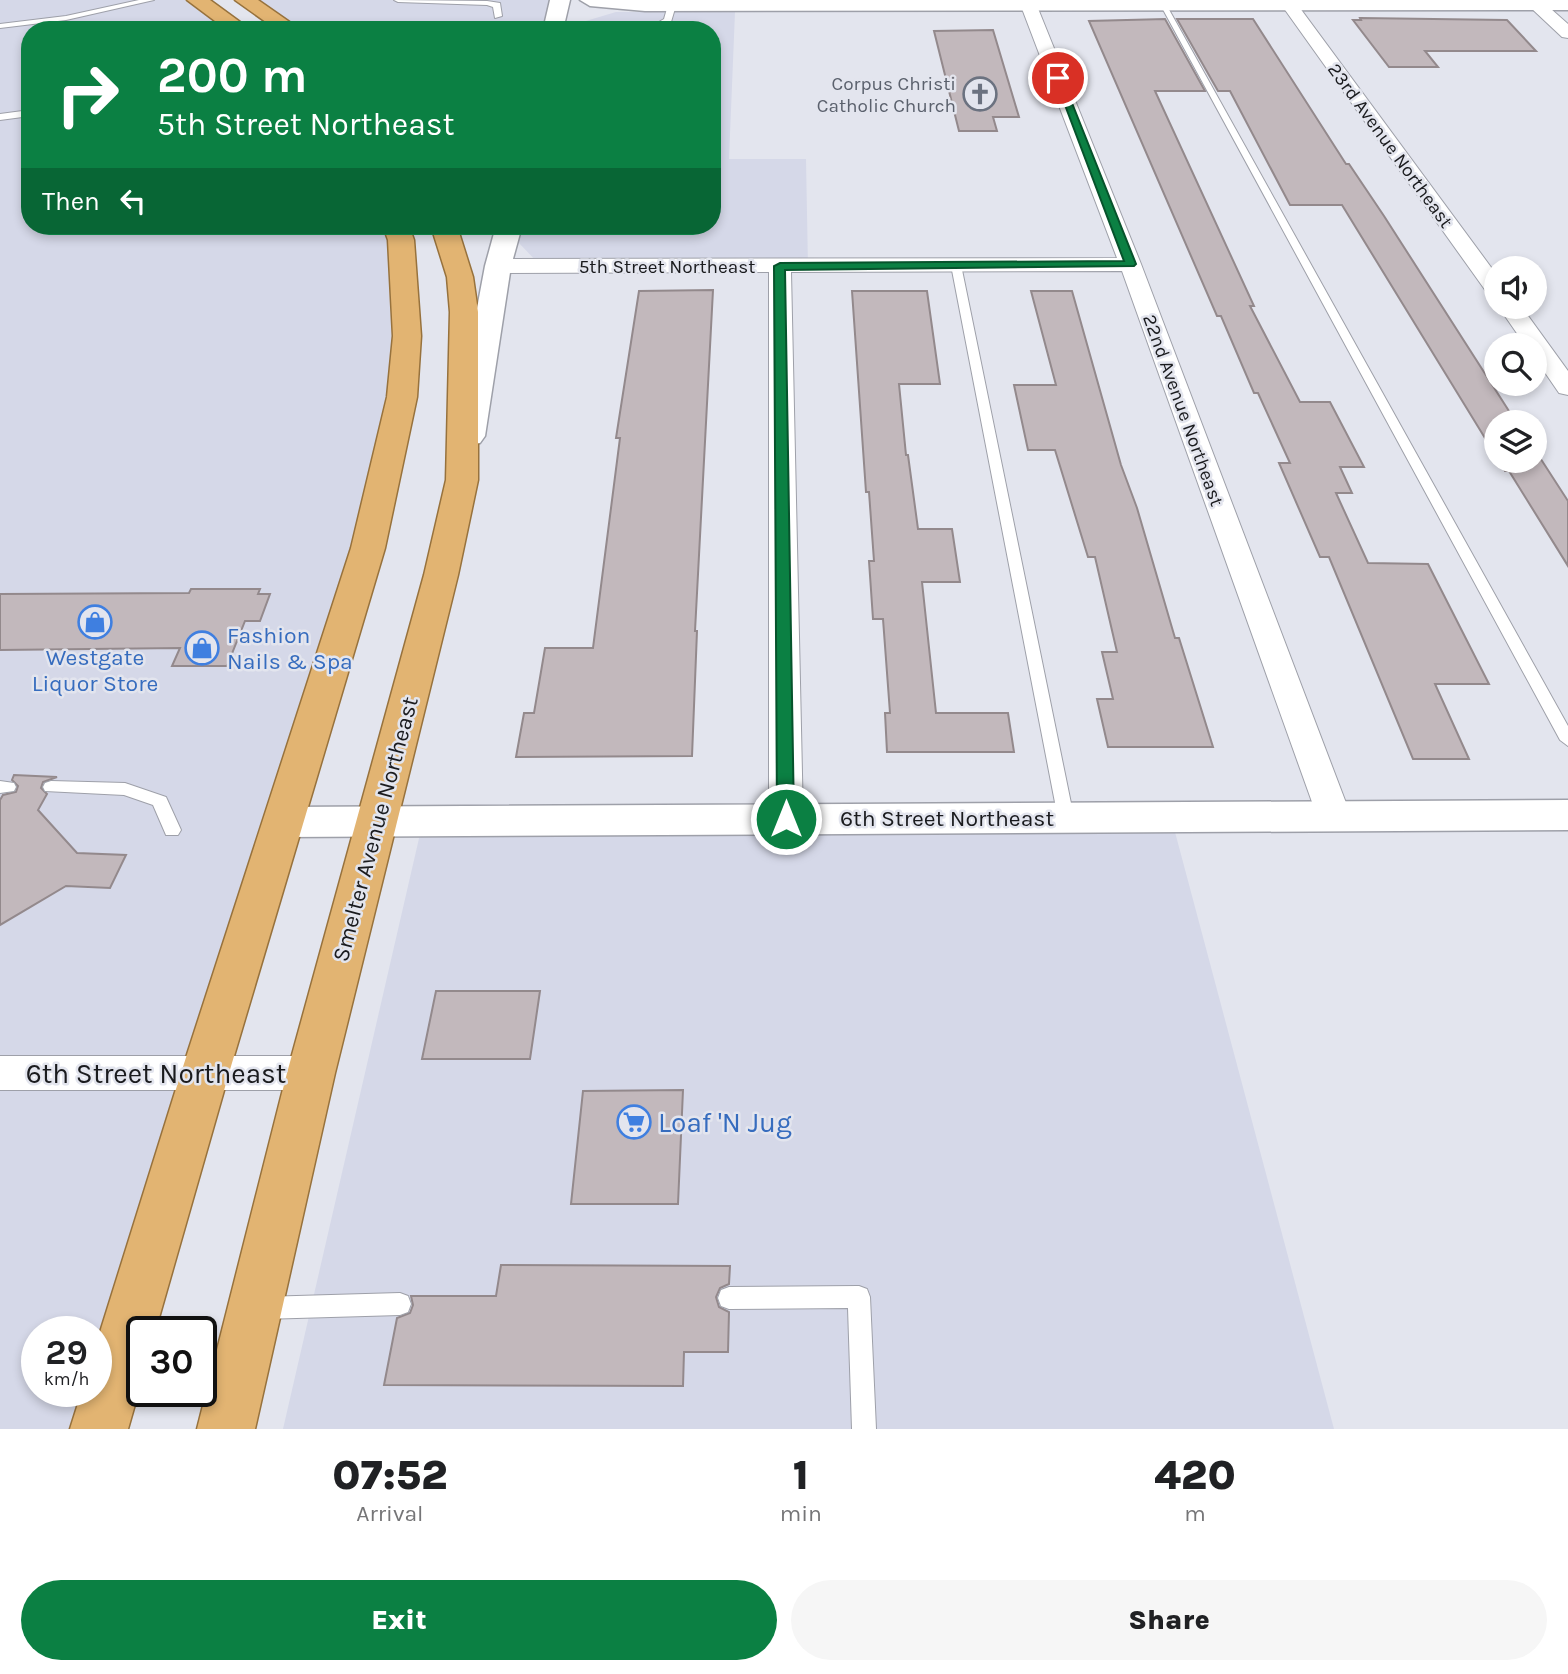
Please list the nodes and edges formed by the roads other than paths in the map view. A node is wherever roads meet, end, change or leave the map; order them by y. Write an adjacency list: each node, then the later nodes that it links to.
1 (150, 0): 14 (lane)
2 (197, 0): 15 (highway)
3 (245, 0): 16 (highway)
4 (398, 0): 13 (lane)
5 (560, 0): 17 (street)
6 (590, 0): 10 (street)
7 (1288, 2): 8 (street); 12 (street); 31 (street, 23rd Avenue Northeast)
8 (1536, 4): 9 (street); 21 (street)
9 (1568, 4)
10 (672, 5): 11 (street); 18 (lane)
11 (1029, 6): 12 (street); 27 (street, 22nd Avenue Northeast)
12 (1163, 6): 35 (lane)
13 (498, 16)
14 (41, 21)
15 (228, 21)
16 (277, 21)
17 (555, 21)
18 (666, 21)
19 (21, 23): 20 (lane)
20 (0, 26)
21 (1568, 33)
22 (21, 114): 23 (lane)
23 (0, 117)
24 (403, 235): 41 (highway)
25 (447, 235): 34 (highway)
26 (507, 235): 29 (street, Smelter Avenue Northeast)
27 (1130, 264): 28 (street, 5th Street Northeast); 38 (street, 22nd Avenue Northeast)
28 (956, 265): 30 (street, 5th Street Northeast); 39 (lane)
29 (498, 266): 30 (street, 5th Street Northeast); 34 (street, Smelter Avenue Northeast)
30 (780, 266): 40 (street)
31 (1484, 272)
32 (1518, 319): 33 (street)
33 (1568, 388)
34 (462, 480): 42 (highway, Smelter Avenue Northeast)
35 (1568, 740)
36 (51, 787): 43 (lane)
37 (1568, 815): 38 (street, 6th Street Northeast)
38 (1334, 816): 39 (street, 6th Street Northeast)
39 (1066, 818): 40 (street, 6th Street Northeast)
40 (786, 819): 42 (street, 6th Street Northeast)
41 (285, 822): 42 (street, 6th Street Northeast); 45 (highway)
42 (377, 822): 46 (highway, Smelter Avenue Northeast)
43 (172, 830)
44 (0, 1073): 45 (street, 6th Street Northeast)
45 (205, 1073): 46 (street, 6th Street Northeast); 50 (highway)
46 (311, 1073): 49 (highway, Smelter Avenue Northeast)
47 (729, 1298): 52 (lane)
48 (400, 1304): 49 (lane)
49 (255, 1308): 51 (highway, Smelter Avenue Northeast)
50 (99, 1429)
51 (226, 1429)
52 (864, 1429)

